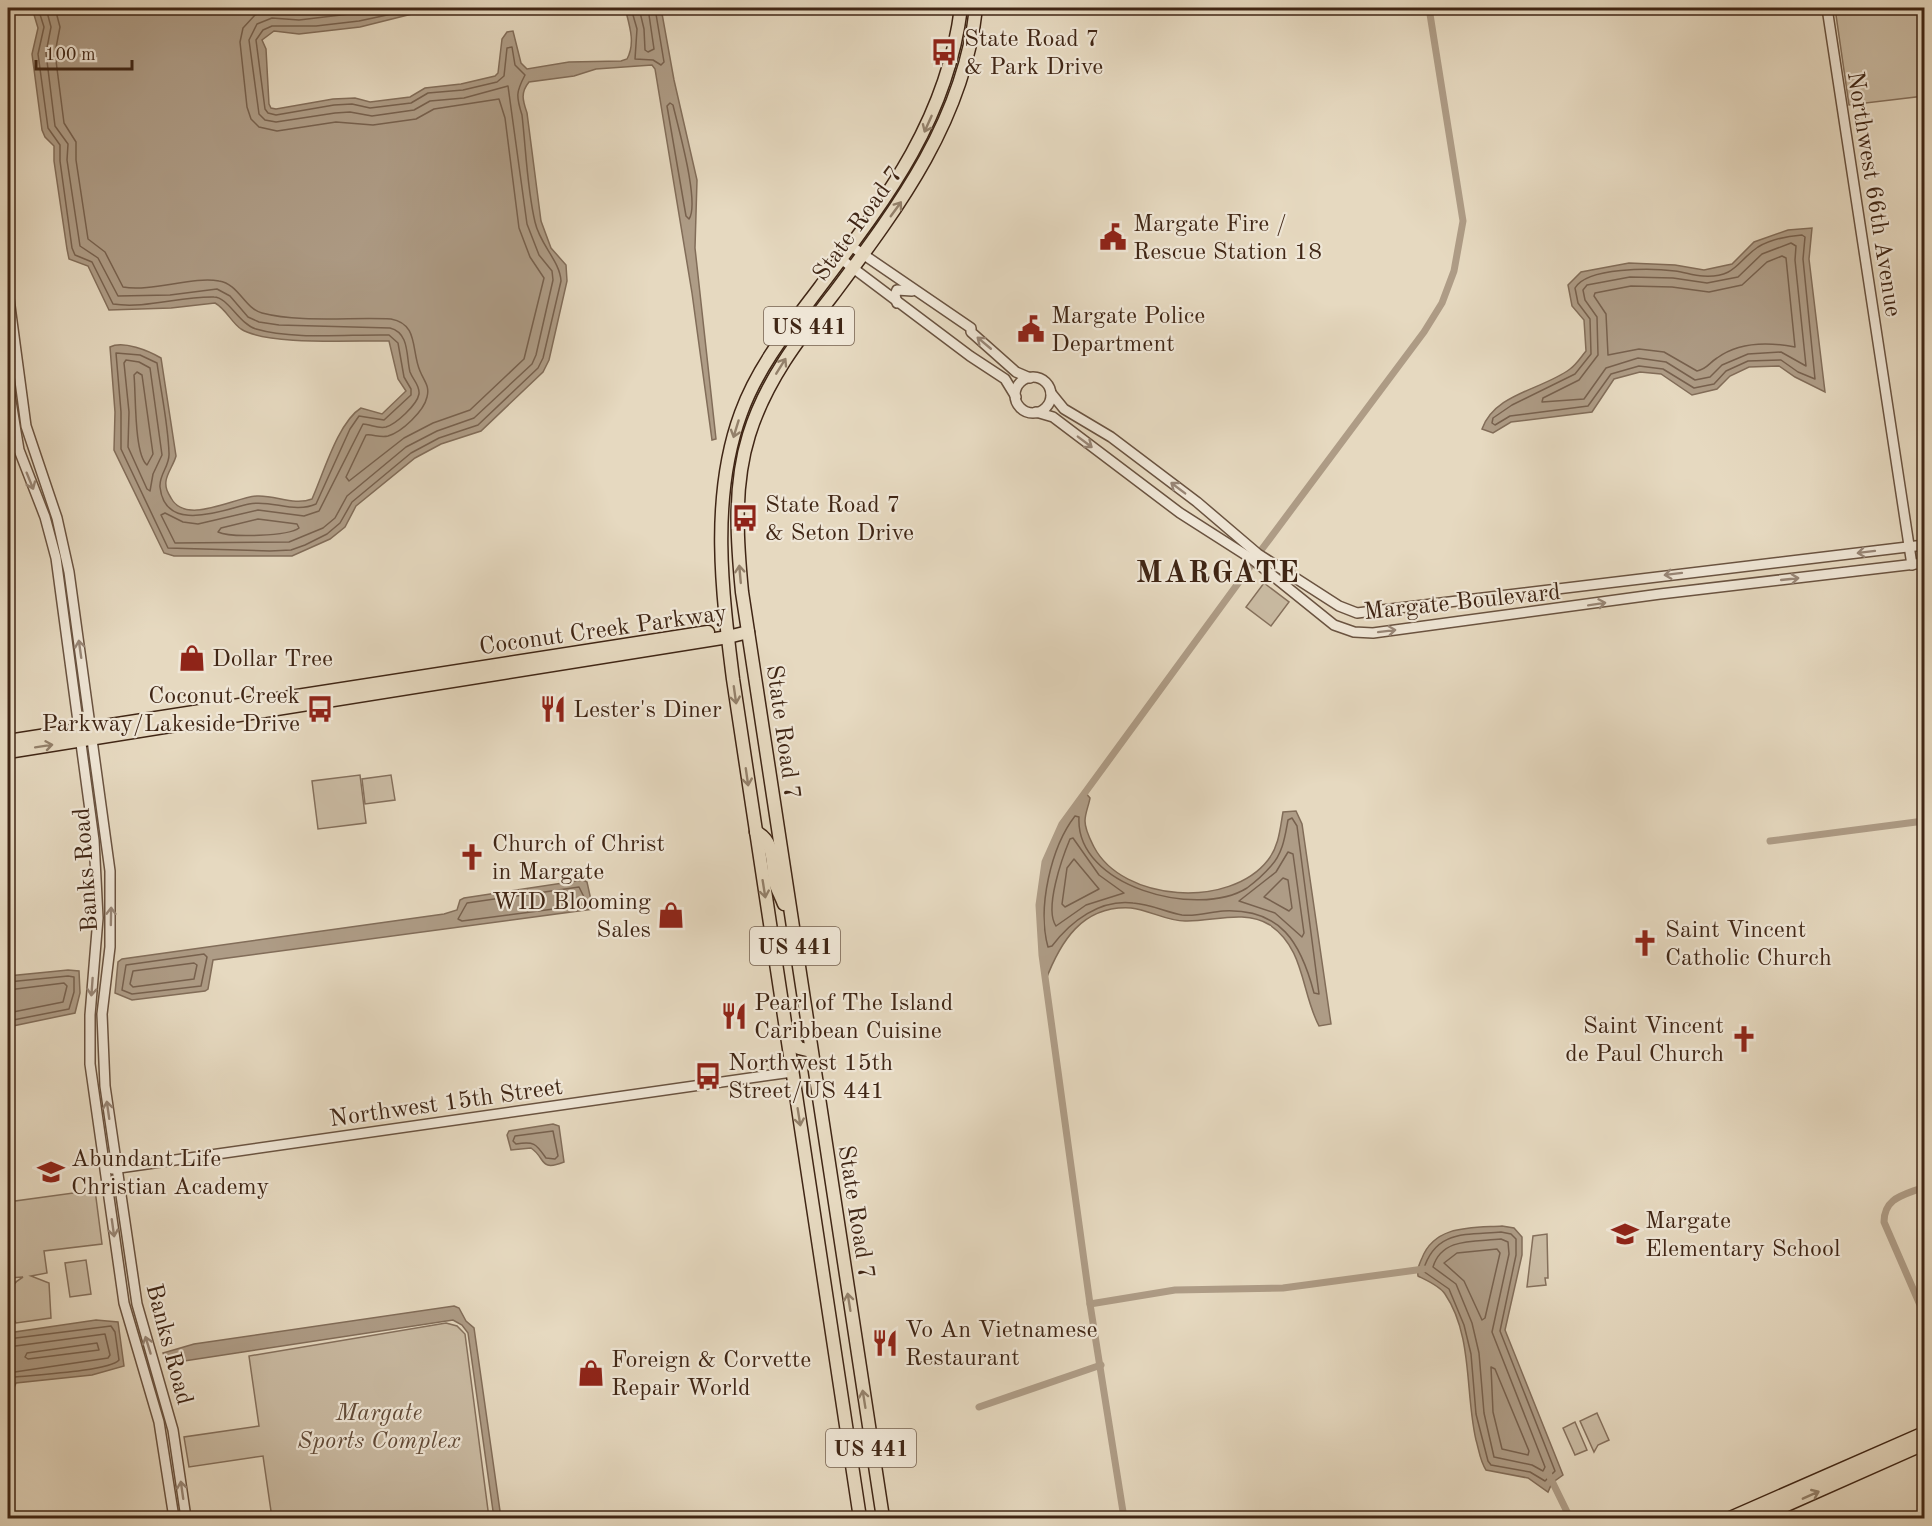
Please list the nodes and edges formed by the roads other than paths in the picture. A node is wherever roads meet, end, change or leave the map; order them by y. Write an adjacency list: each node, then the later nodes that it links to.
1 (961, 8): 4 (main road, State Road 7 / US 441)
2 (976, 8): 5 (main road, State Road 7 / US 441)
3 (1827, 8): 21 (street, Northwest 66th Avenue)
4 (946, 79): 5 (main road); 6 (main road, State Road 7 / US 441, one-way to 6)
5 (947, 118): 7 (main road, State Road 7 / US 441, one-way to 5)
6 (851, 246): 7 (street); 8 (main road, State Road 7 / US 441)
7 (863, 254): 9 (main road, State Road 7 / US 441); 11 (street)
8 (841, 259): 9 (street); 13 (main road, State Road 7 / US 441)
9 (853, 267): 12 (street); 17 (main road, State Road 7 / US 441, one-way to 9)
10 (8, 291): 28 (street, Banks Road, one-way to 10)
11 (914, 292): 12 (street); 14 (street, one-way to 11)
12 (897, 303): 18 (street)
13 (762, 367): 17 (main road); 25 (main road, State Road 7 / US 441, one-way to 25)
14 (1030, 378): 16 (street); 18 (street)
15 (8, 383): 28 (street, Banks Road, one-way to 28)
16 (1051, 393): 19 (street); 21 (street, Margate Boulevard, one-way to 16)
17 (764, 396): 24 (main road, State Road 7 / US 441, one-way to 17)
18 (1016, 397): 19 (street)
19 (1036, 412): 23 (street, Margate Boulevard, one-way to 23)
20 (1924, 545): 21 (street, Margate Boulevard)
21 (1910, 547): 23 (street, Northwest 66th Avenue)
22 (1924, 563): 23 (street, Margate Boulevard)
23 (1912, 565)
24 (748, 632): 25 (main road, Coconut Creek Parkway); 32 (main road, State Road 7 / US 441)
25 (727, 633): 26 (main road, Coconut Creek Parkway); 27 (main road, Coconut Creek Parkway); 31 (main road, State Road 7 / US 441, one-way to 31)
26 (532, 659): 27 (main road); 28 (main road, Coconut Creek Parkway)
27 (523, 671): 28 (main road, Coconut Creek Parkway)
28 (86, 734): 29 (main road, Coconut Creek Parkway); 30 (main road, Coconut Creek Parkway, one-way to 28); 39 (street, Banks Road, one-way to 28); 40 (street, Banks Road, one-way to 40)
29 (8, 741)
30 (8, 752)
31 (750, 799): 32 (main road); 33 (main road, State Road 7 / US 441)
32 (777, 828): 34 (main road, State Road 7 / US 441)
33 (756, 832): 34 (main road); 35 (main road, State Road 7 / US 441, one-way to 35)
34 (791, 918): 36 (main road, State Road 7 / US 441)
35 (786, 1031): 36 (main road); 37 (main road, State Road 7 / US 441)
36 (811, 1052): 38 (main road, State Road 7 / US 441)
37 (792, 1072): 38 (main road); 39 (street, Northwest 15th Street); 43 (main road, State Road 7 / US 441, one-way to 43)
38 (818, 1097): 48 (main road, State Road 7 / US 441, one-way to 38)
39 (117, 1168): 40 (street, Northwest 15th Street); 45 (street, Banks Road, one-way to 39)
40 (105, 1170): 44 (street, Banks Road, one-way to 44)
41 (1924, 1433): 49 (main road)
42 (1924, 1444): 50 (main road, one-way to 42)
43 (858, 1502): 46 (main road, State Road 7 / US 441); 47 (main road)
44 (174, 1518)
45 (186, 1518)
46 (860, 1518)
47 (869, 1518)
48 (883, 1518)
49 (1732, 1518)
50 (1757, 1518)

